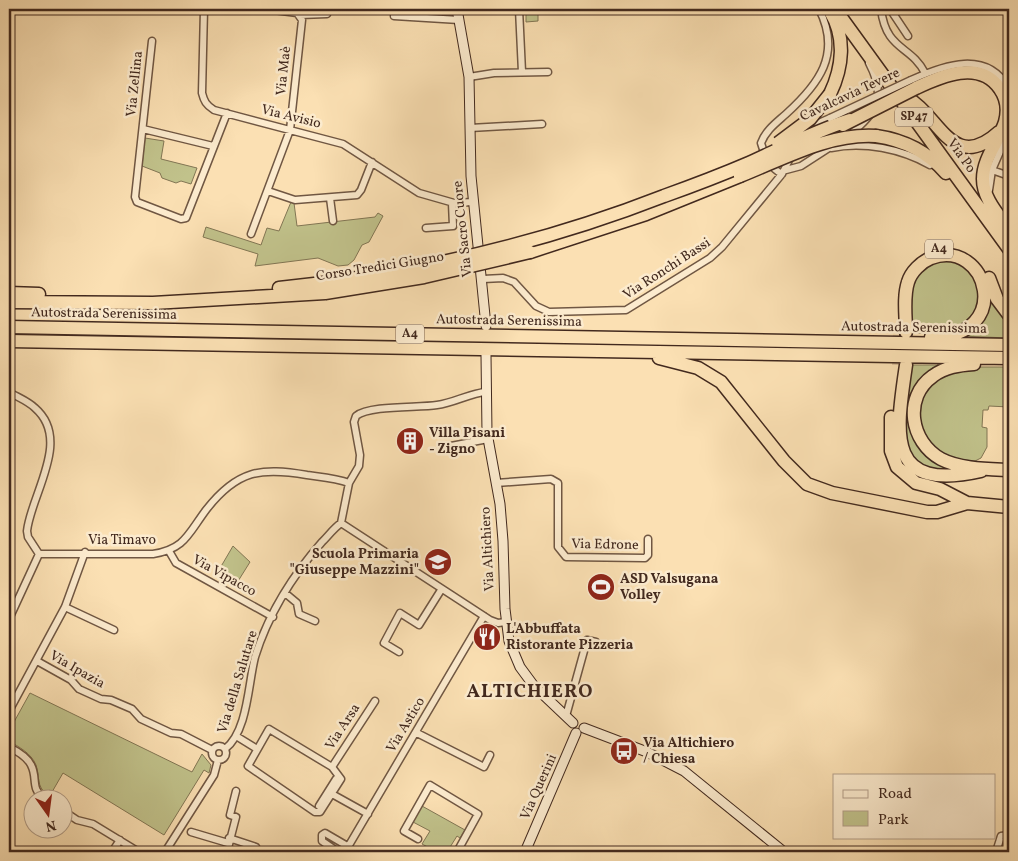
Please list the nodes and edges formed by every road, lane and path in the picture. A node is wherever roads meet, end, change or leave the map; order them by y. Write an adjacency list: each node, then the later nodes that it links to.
1 (204, 9): 25 (street, Via Avisio)
2 (266, 9): 12 (street)
3 (457, 9): 14 (street, Via Sacro Cuore)
4 (519, 9): 18 (street)
5 (820, 9): 36 (street)
6 (828, 9): 40 (highway, bridge)
7 (835, 9): 16 (highway, Via Po / SP47)
8 (842, 9): 22 (highway)
9 (881, 9): 20 (street)
10 (890, 9): 15 (street)
11 (326, 14): 12 (street)
12 (300, 15): 30 (street, Via Maè)
13 (394, 16): 14 (street)
14 (459, 20): 21 (street, Via Sacro Cuore)
15 (908, 36)
16 (856, 38): 33 (street, Via Ronchi Bassi); 47 (highway, Via Po / SP47)
17 (152, 41): 29 (street, Via Zellina)
18 (522, 72): 19 (street); 21 (street)
19 (548, 72)
20 (925, 73): 23 (street, Cavalcavia Tevere); 24 (street, Cavalcavia Tevere)
21 (468, 77): 28 (street, Via Sacro Cuore)
22 (897, 83)
23 (913, 84): 26 (highway, bridge); 31 (highway); 36 (street, Cavalcavia Tevere, bridge)
24 (1009, 89)
25 (227, 113): 30 (street, Via Avisio); 32 (street, Via Zellina)
26 (850, 120): 37 (highway, bridge); 40 (highway, bridge)
27 (542, 124): 28 (street)
28 (470, 128): 44 (street, Via Sacro Cuore)
29 (143, 129): 32 (street, Via Zellina); 32 (street, Via Zellina)
30 (290, 130): 34 (street, Via Avisio); 41 (street, Via Maè)
31 (1005, 131): 35 (street); 43 (highway); 51 (highway, Via Po / SP47)
32 (213, 146)
33 (827, 149): 36 (street, Via Ronchi Bassi); 38 (street, Via Ronchi Bassi)
34 (372, 162): 42 (street); 45 (street, Via Avisio)
35 (992, 170): 39 (street); 43 (street)
36 (784, 172): 53 (street, Via Ronchi Bassi)
37 (740, 176): 38 (highway, bridge); 54 (highway, Corso Tredici Giugno, bridge)
38 (949, 176): 47 (highway)
39 (1009, 176)
40 (697, 183): 54 (highway, Corso Tredici Giugno, bridge)
41 (268, 191): 42 (street); 50 (street, Via Maè)
42 (330, 198): 46 (street)
43 (990, 201): 49 (highway)
44 (473, 202): 45 (street, Via Avisio); 53 (street, Via Sacro Cuore)
45 (452, 203): 48 (street)
46 (332, 221)
47 (992, 226): 52 (highway, Via Po / SP47)
48 (426, 228)
49 (1009, 230)
50 (251, 234)
51 (1009, 237)
52 (1009, 249)
53 (483, 279): 58 (street, Via Sacro Cuore)
54 (324, 288): 55 (highway, Corso Tredici Giugno); 56 (highway, Corso Tredici Giugno)
55 (9, 293)
56 (9, 302)
57 (1009, 315): 61 (highway, A4)
58 (486, 326)
59 (9, 327): 61 (highway, Autostrada Serenissima / A4)
60 (9, 340): 63 (highway, Autostrada Serenissima / A4)
61 (811, 342): 62 (highway, Autostrada Serenissima / A4)
62 (1009, 345)
63 (597, 350): 65 (highway, Autostrada Serenissima / A4); 75 (highway)
64 (486, 358): 68 (street, Via Altichiero)
65 (1009, 358)
66 (1009, 363): 71 (highway)
67 (9, 392): 81 (street)
68 (486, 392): 69 (street, Via Altichiero); 73 (street)
69 (488, 439): 70 (street); 74 (street, Via Altichiero)
70 (451, 446)
71 (991, 469): 72 (highway); 75 (highway)
72 (1009, 470)
73 (349, 483): 77 (street); 79 (street, Via Timavo)
74 (496, 483): 78 (street, Via Edrone); 89 (street, Via Altichiero)
75 (967, 503): 76 (highway)
76 (1009, 507)
77 (343, 523): 82 (street); 83 (street, Via della Salutare)
78 (648, 539)
79 (169, 551): 80 (street, Via Timavo); 86 (street, Via Vipacco)
80 (85, 552): 81 (street, Via Timavo); 84 (street, Via Ipazia)
81 (39, 554): 87 (street)
82 (441, 590): 85 (street); 92 (street)
83 (285, 593): 86 (street, Via della Salutare); 88 (street)
84 (65, 607): 90 (street); 93 (street, Via Ipazia)
85 (484, 616): 89 (street); 98 (street, Via Astico)
86 (273, 617): 99 (street, Via della Salutare)
87 (9, 619)
88 (315, 621)
89 (506, 622): 96 (street, Via Altichiero)
90 (114, 630)
91 (596, 642): 96 (street)
92 (399, 652)
93 (37, 661): 95 (street, Via Ipazia); 103 (street, Via Ipazia)
94 (375, 700): 106 (street, Via Arsa)
95 (9, 711)
96 (566, 716): 97 (street, Via Altichiero)
97 (580, 731): 119 (street, Via Altichiero); 128 (street, Via Querini)
98 (417, 733): 104 (street); 112 (street, Via Astico)
99 (236, 736): 101 (street, Via della Salutare); 102 (street)
100 (9, 746): 108 (street)
101 (224, 749): 103 (street, Via della Salutare); 105 (street, Via della Salutare)
102 (257, 749): 106 (street); 111 (street)
103 (212, 750): 105 (street, Via della Salutare)
104 (490, 755)
105 (218, 760): 124 (street, Via della Salutare)
106 (332, 768): 107 (street)
107 (338, 775): 110 (street); 111 (street)
108 (35, 788)
109 (236, 791): 118 (street)
110 (332, 794): 111 (street); 112 (street)
111 (315, 812)
112 (368, 814): 121 (street, Via Astico)
113 (72, 816): 117 (street)
114 (191, 832): 118 (street)
115 (1009, 835): 131 (street)
116 (418, 839): 127 (street)
117 (120, 840): 122 (street); 123 (street)
118 (229, 841): 120 (street); 125 (street)
119 (774, 843): 129 (street); 130 (street, Via Altichiero)
120 (256, 846)
121 (347, 850): 126 (street, Via Astico)
122 (112, 852)
123 (139, 852)
124 (165, 852)
125 (228, 852)
126 (338, 852)
127 (457, 852)
128 (525, 852)
129 (770, 852)
130 (784, 852)
131 (996, 852)

